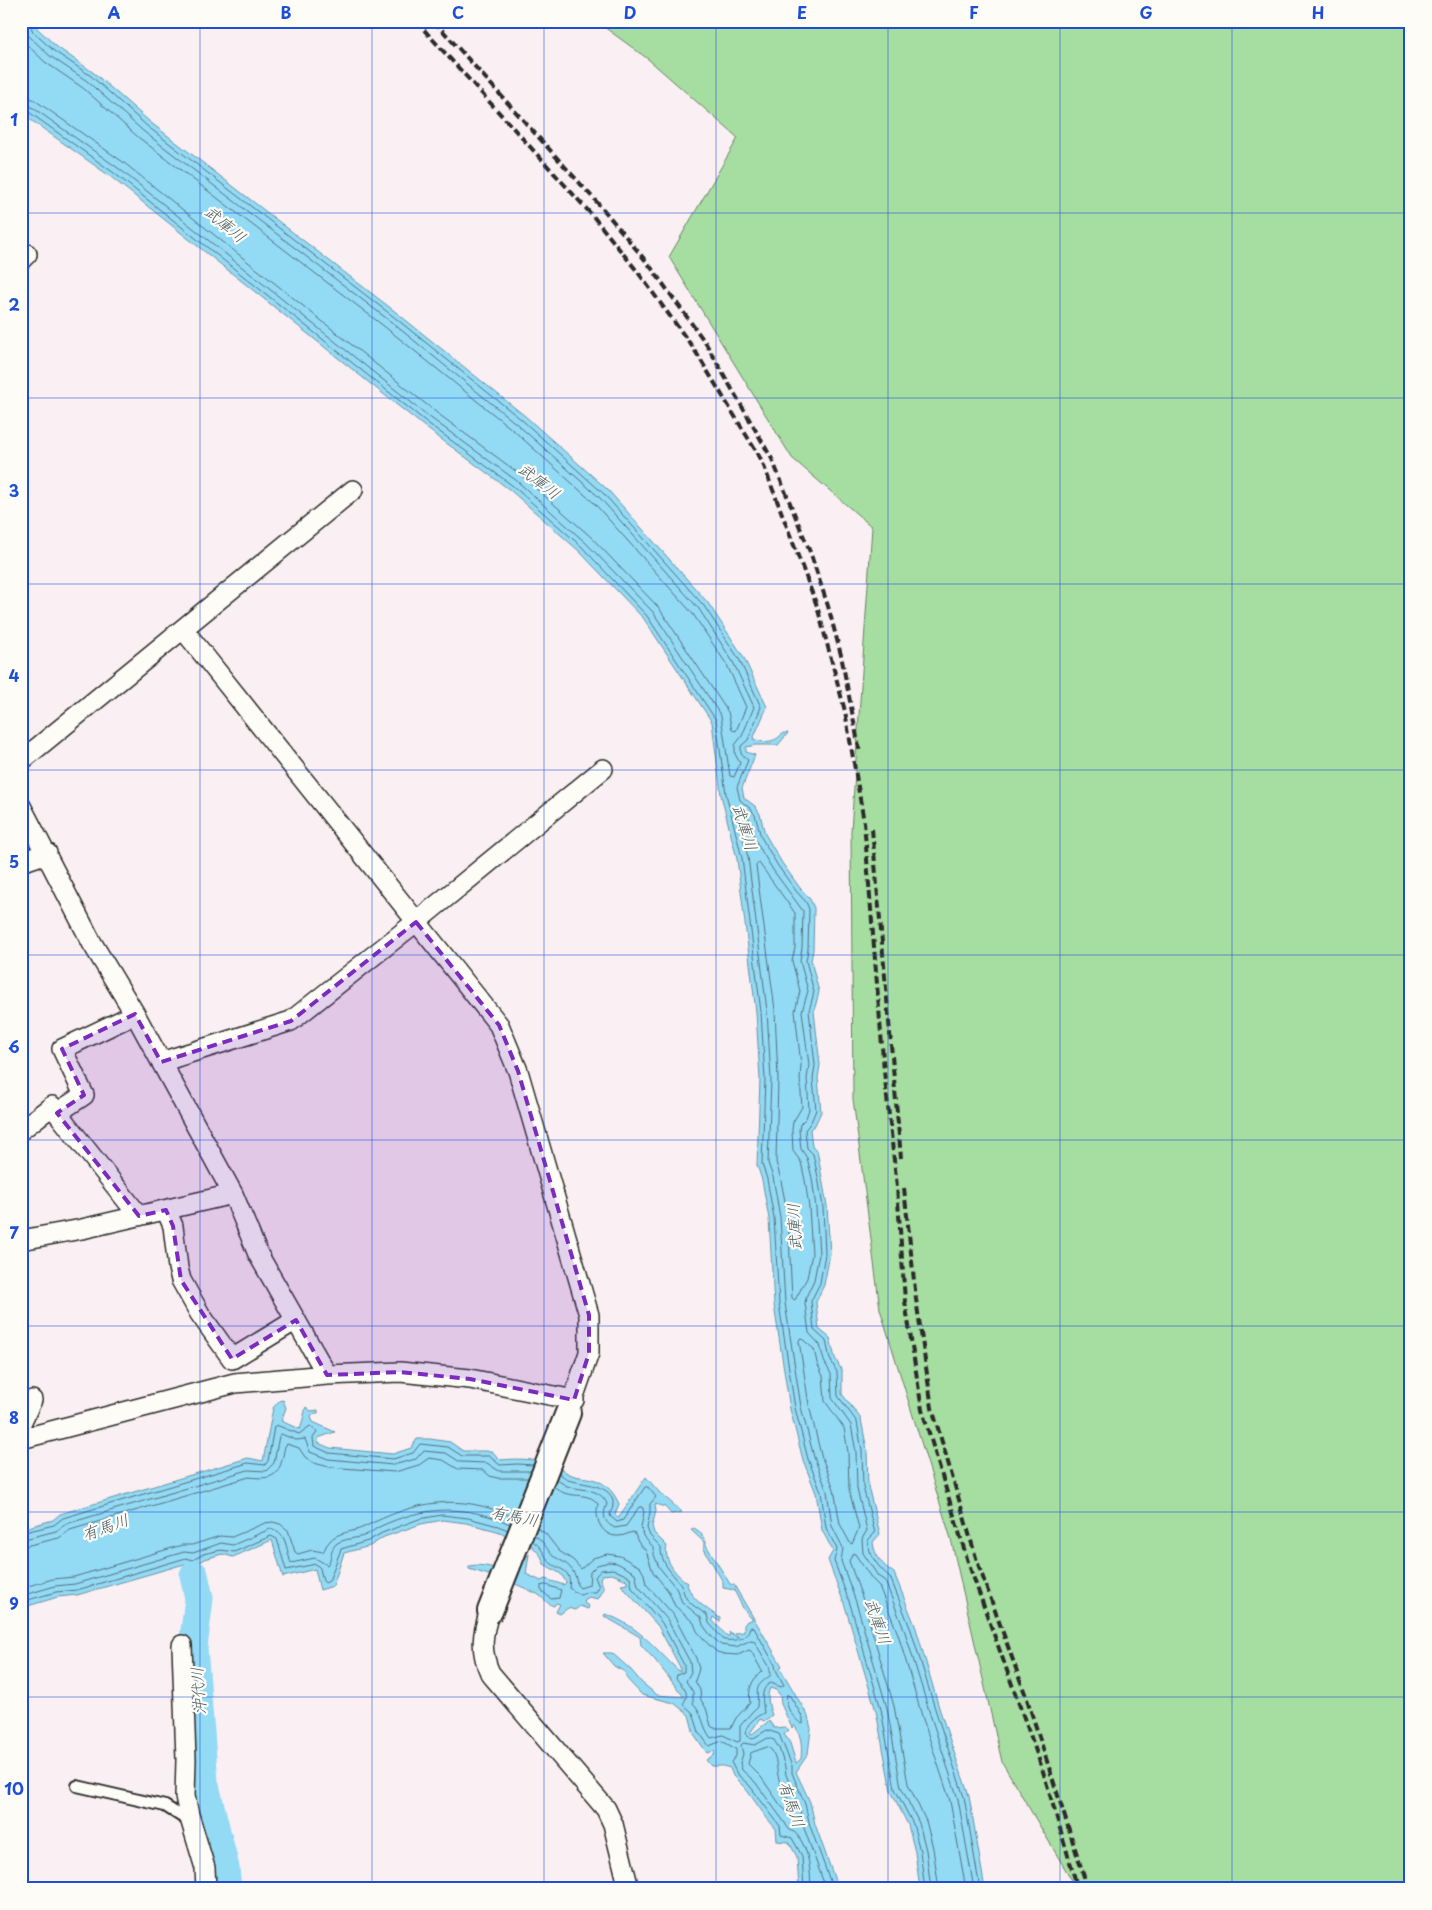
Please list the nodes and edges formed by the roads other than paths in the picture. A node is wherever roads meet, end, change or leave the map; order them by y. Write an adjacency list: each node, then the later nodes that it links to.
1 (353, 490): 2 (street)
2 (182, 629): 3 (street); 8 (street)
3 (21, 761)
4 (603, 769): 8 (street)
5 (21, 806): 6 (street)
6 (47, 853): 7 (street); 9 (street)
7 (21, 862)
8 (416, 922): 10 (street); 20 (street)
9 (135, 1014): 10 (street); 11 (street)
10 (161, 1062): 13 (street)
11 (57, 1113): 12 (street); 15 (street)
12 (21, 1130)
13 (233, 1194): 14 (street); 17 (street)
14 (166, 1210): 15 (street); 17 (street)
15 (138, 1216): 16 (street)
16 (21, 1240)
17 (296, 1320): 18 (street)
18 (327, 1374): 20 (street); 22 (street)
19 (32, 1400): 21 (street)
20 (571, 1406): 23 (street)
21 (21, 1423)
22 (21, 1439)
23 (490, 1611): 30 (street)
24 (182, 1646): 26 (street)
25 (77, 1786): 26 (lane)
26 (191, 1822): 29 (street)
27 (21, 1880): 28 (lane)
28 (25, 1889)
29 (206, 1889)
30 (629, 1889)

